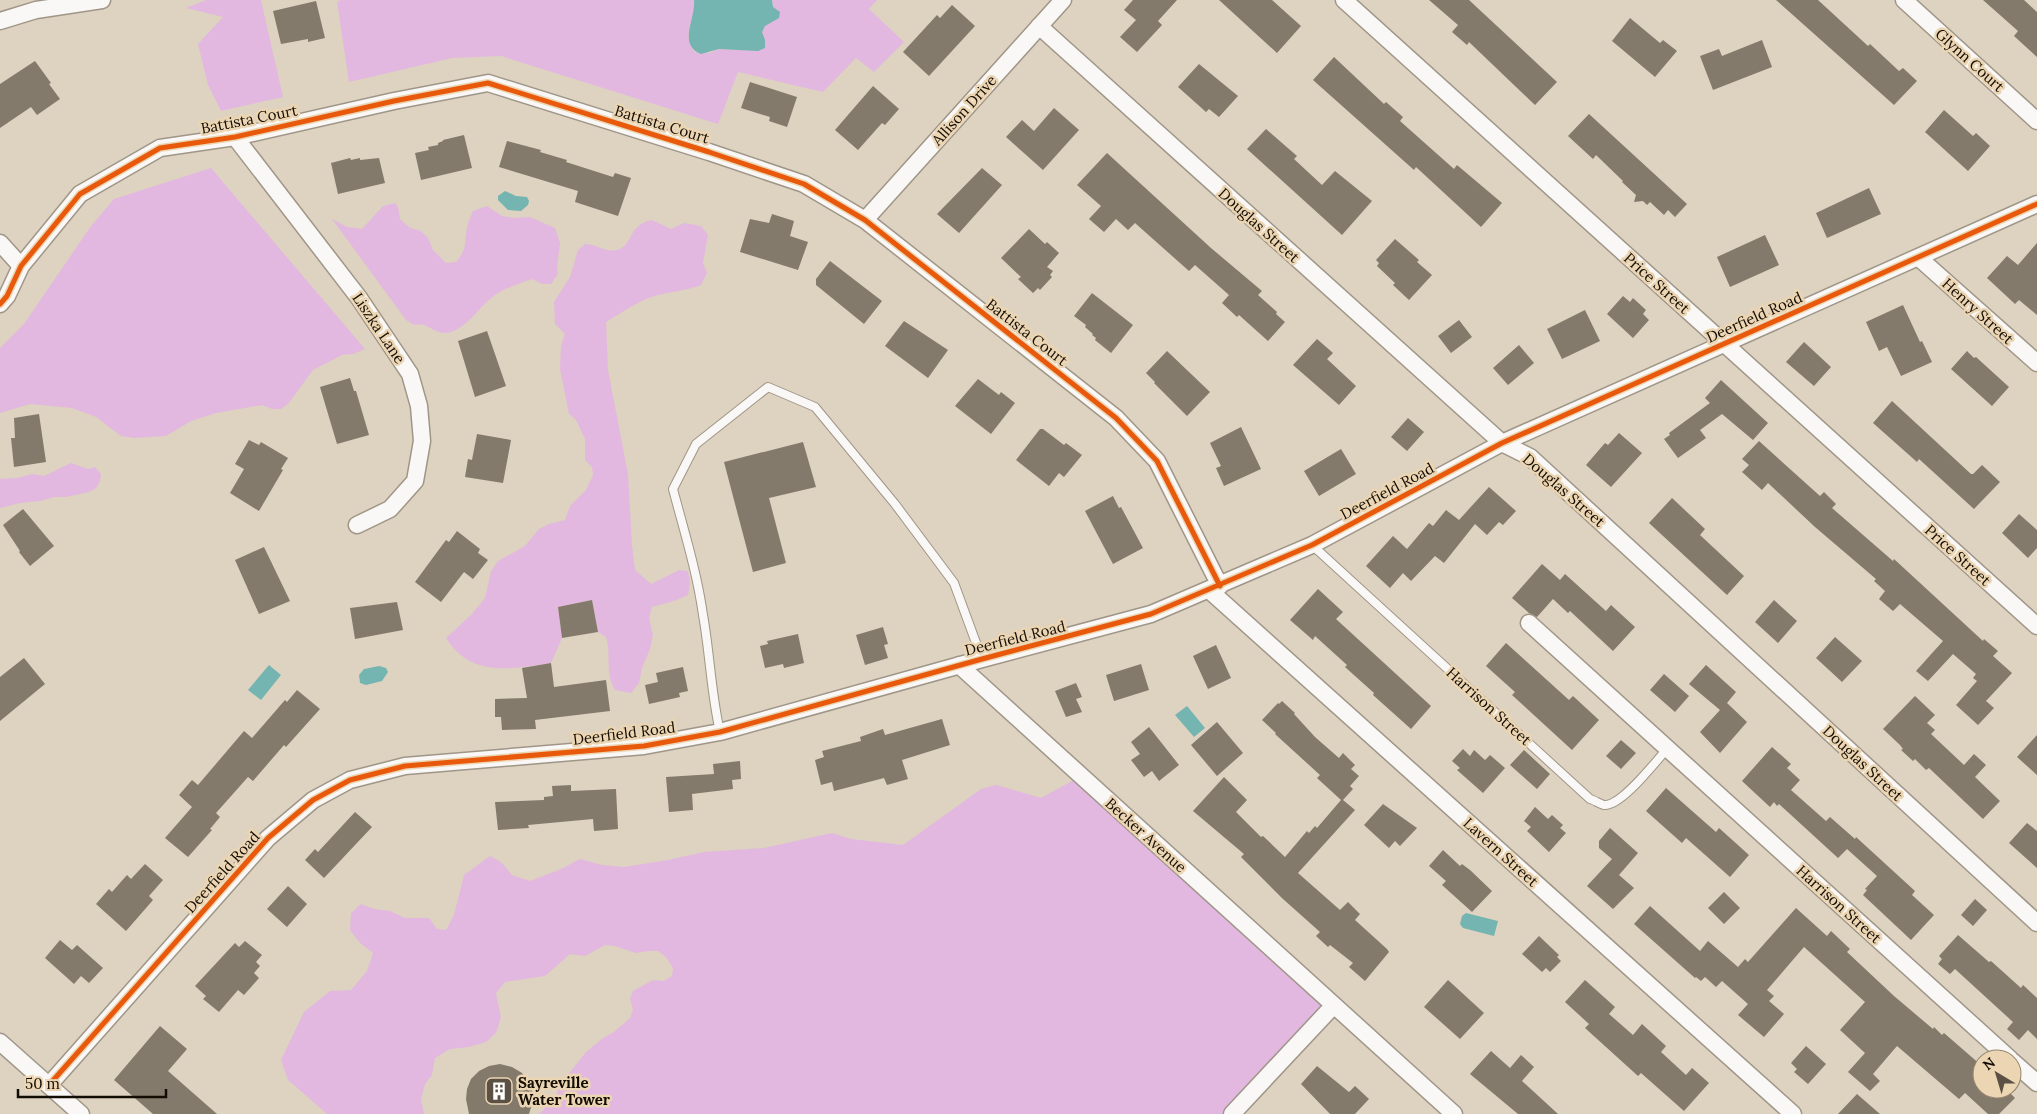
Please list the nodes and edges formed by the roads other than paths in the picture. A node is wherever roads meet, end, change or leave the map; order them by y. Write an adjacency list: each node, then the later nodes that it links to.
1 (102, 0): 5 (street)
2 (1063, 0): 6 (street, Allison Drive)
3 (1344, 0): 15 (street, Price Street)
4 (1904, 0): 7 (street, Glynn Court)
5 (0, 21)
6 (1039, 26): 10 (street, Allison Drive); 17 (street, Douglas Street)
7 (2037, 121)
8 (235, 137): 10 (street, Battista Court); 13 (street, Battista Court); 18 (street, Liszka Lane)
9 (2037, 204): 12 (street, Deerfield Road)
10 (865, 220): 20 (street, Battista Court)
11 (0, 243): 13 (street)
12 (1919, 258): 15 (street, Deerfield Road); 16 (street, Henry Street)
13 (21, 266): 14 (street, Battista Court)
14 (0, 304)
15 (1725, 344): 17 (street, Deerfield Road); 22 (street, Price Street)
16 (2037, 363)
17 (1502, 444): 19 (street, Deerfield Road); 27 (street, Douglas Street)
18 (356, 525)
19 (1312, 545): 20 (street, Deerfield Road); 26 (lane, Harrison Street)
20 (1214, 588): 23 (street, Deerfield Road); 37 (street, Lavern Street)
21 (1529, 623): 26 (street, Harrison Street)
22 (2037, 626)
23 (982, 658): 24 (street, Deerfield Road); 25 (lane)
24 (959, 665): 25 (street, Deerfield Road); 28 (street, Becker Avenue)
25 (720, 732): 33 (street, Deerfield Road)
26 (1667, 749): 30 (street, Harrison Street)
27 (2037, 923)
28 (1334, 1005): 35 (street); 36 (street, Becker Avenue)
29 (0, 1042): 33 (street)
30 (1999, 1049)
31 (2022, 1070): 32 (street, Harrison Street)
32 (2037, 1083)
33 (49, 1085): 34 (street)
34 (81, 1114)
35 (1232, 1114)
36 (1454, 1114)
37 (1793, 1114)

